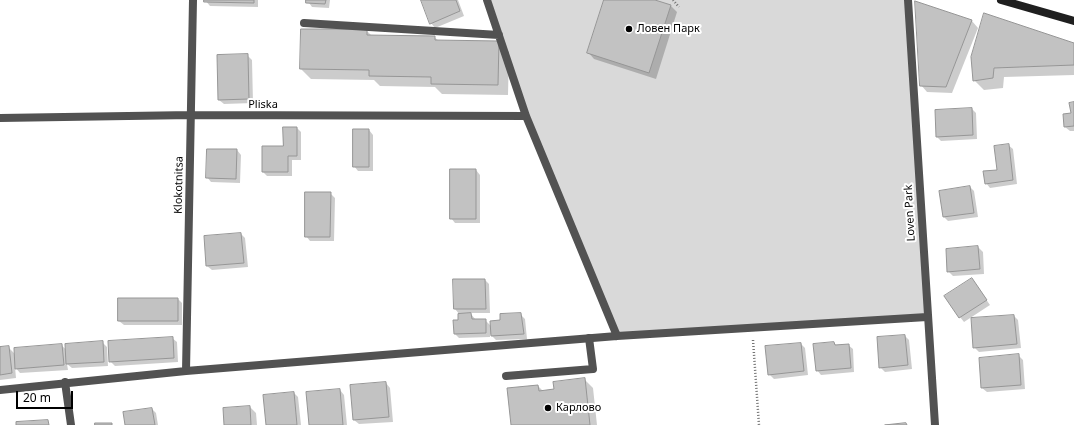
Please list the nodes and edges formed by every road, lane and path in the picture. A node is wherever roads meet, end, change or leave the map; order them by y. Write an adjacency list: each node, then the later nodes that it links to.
1 (193, 0): 10 (street, Klokotnitsa)
2 (487, 0): 9 (street)
3 (673, 0): 6 (path)
4 (908, 0): 13 (street, Loven Park)
5 (1001, 0): 7 (main road)
6 (679, 7)
7 (1074, 21)
8 (304, 23): 9 (street)
9 (499, 35): 11 (street)
10 (192, 115): 11 (street, Pliska); 12 (street, Pliska); 17 (street, Klokotnitsa)
11 (526, 116): 15 (street)
12 (0, 118)
13 (927, 317): 14 (street); 23 (street, Loven Park)
14 (752, 327): 15 (street); 22 (path)
15 (617, 336): 16 (street)
16 (589, 338): 17 (street); 18 (street)
17 (186, 372): 19 (street)
18 (506, 376)
19 (65, 382): 20 (street); 21 (street)
20 (0, 390)
21 (71, 425)
22 (759, 425)
23 (935, 425)

